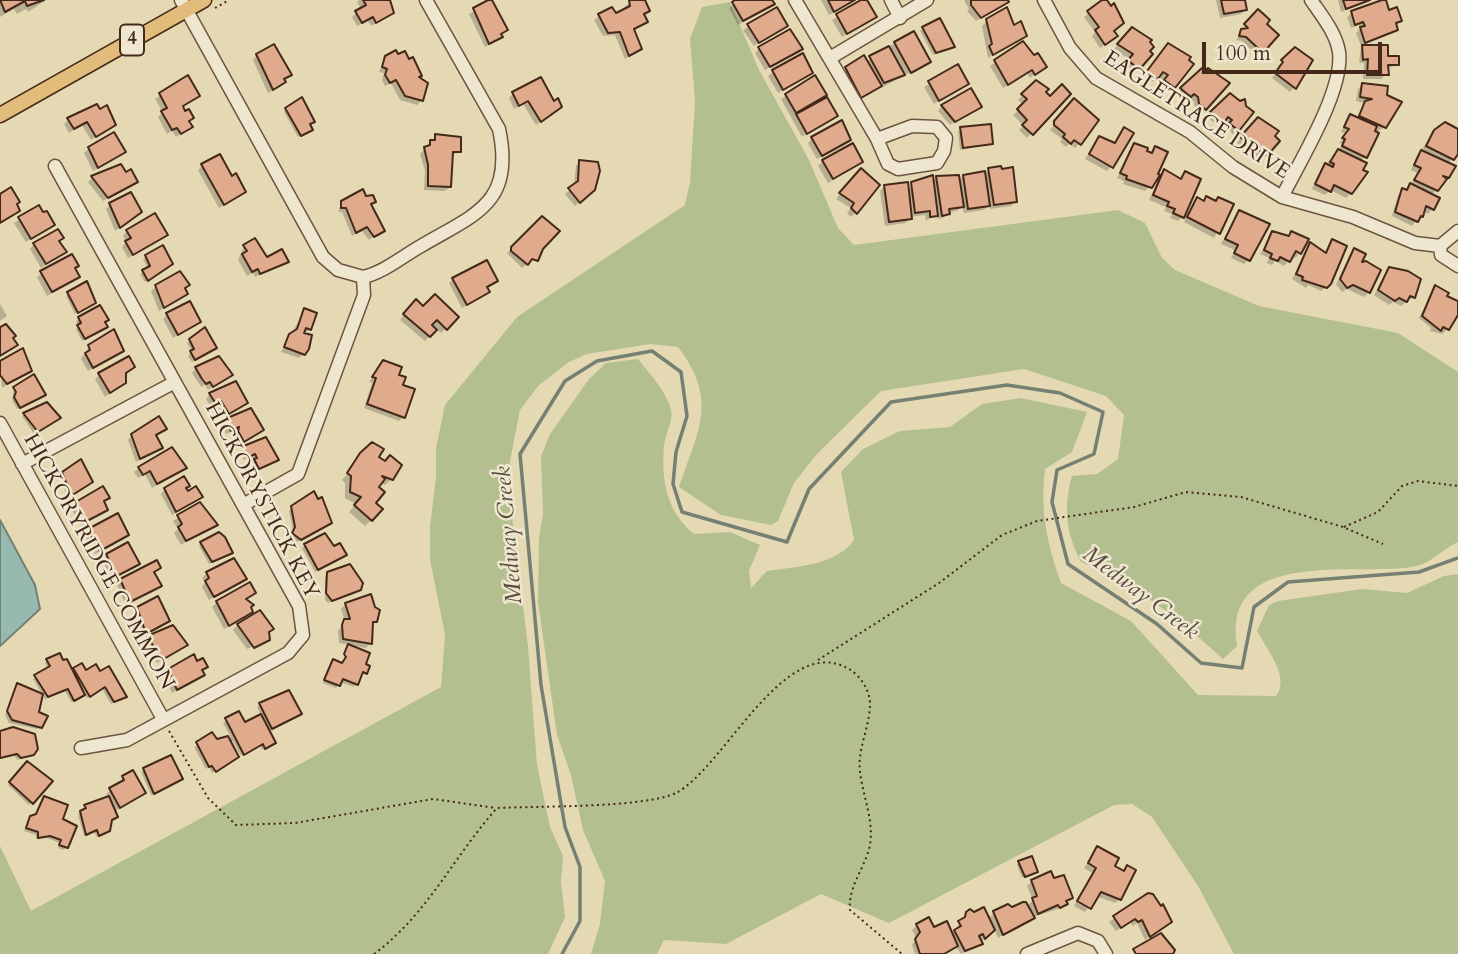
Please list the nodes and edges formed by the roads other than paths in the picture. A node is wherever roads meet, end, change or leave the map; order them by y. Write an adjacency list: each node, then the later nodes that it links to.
1 (204, 0): 8 (main road, 4)
2 (426, 0): 18 (street)
3 (795, 0): 10 (street)
4 (891, 0): 9 (street)
5 (926, 0): 9 (street)
6 (1044, 0): 14 (street, EAGLETRACE DRIVE)
7 (1311, 0): 14 (street)
8 (184, 5): 11 (main road, 4); 18 (street)
9 (900, 18): 10 (street)
10 (830, 58): 12 (street)
11 (0, 115)
12 (877, 139): 12 (street)
13 (55, 166): 19 (street, HICKORYSTICK KEY)
14 (1282, 197): 16 (street, EAGLETRACE DRIVE)
15 (1458, 231): 16 (street)
16 (1440, 246): 17 (street)
17 (1458, 267)
18 (363, 277): 22 (street)
19 (175, 382): 21 (street); 22 (street, HICKORYSTICK KEY)
20 (0, 424): 21 (street, HICKORYRIDGE COMMON)
21 (22, 464): 23 (street, HICKORYRIDGE COMMON)
22 (243, 505): 23 (street, HICKORYSTICK KEY)
23 (163, 719): 24 (street, HICKORYSTICK KEY)
24 (81, 748)
25 (1027, 954): 26 (street)
26 (1106, 954)

